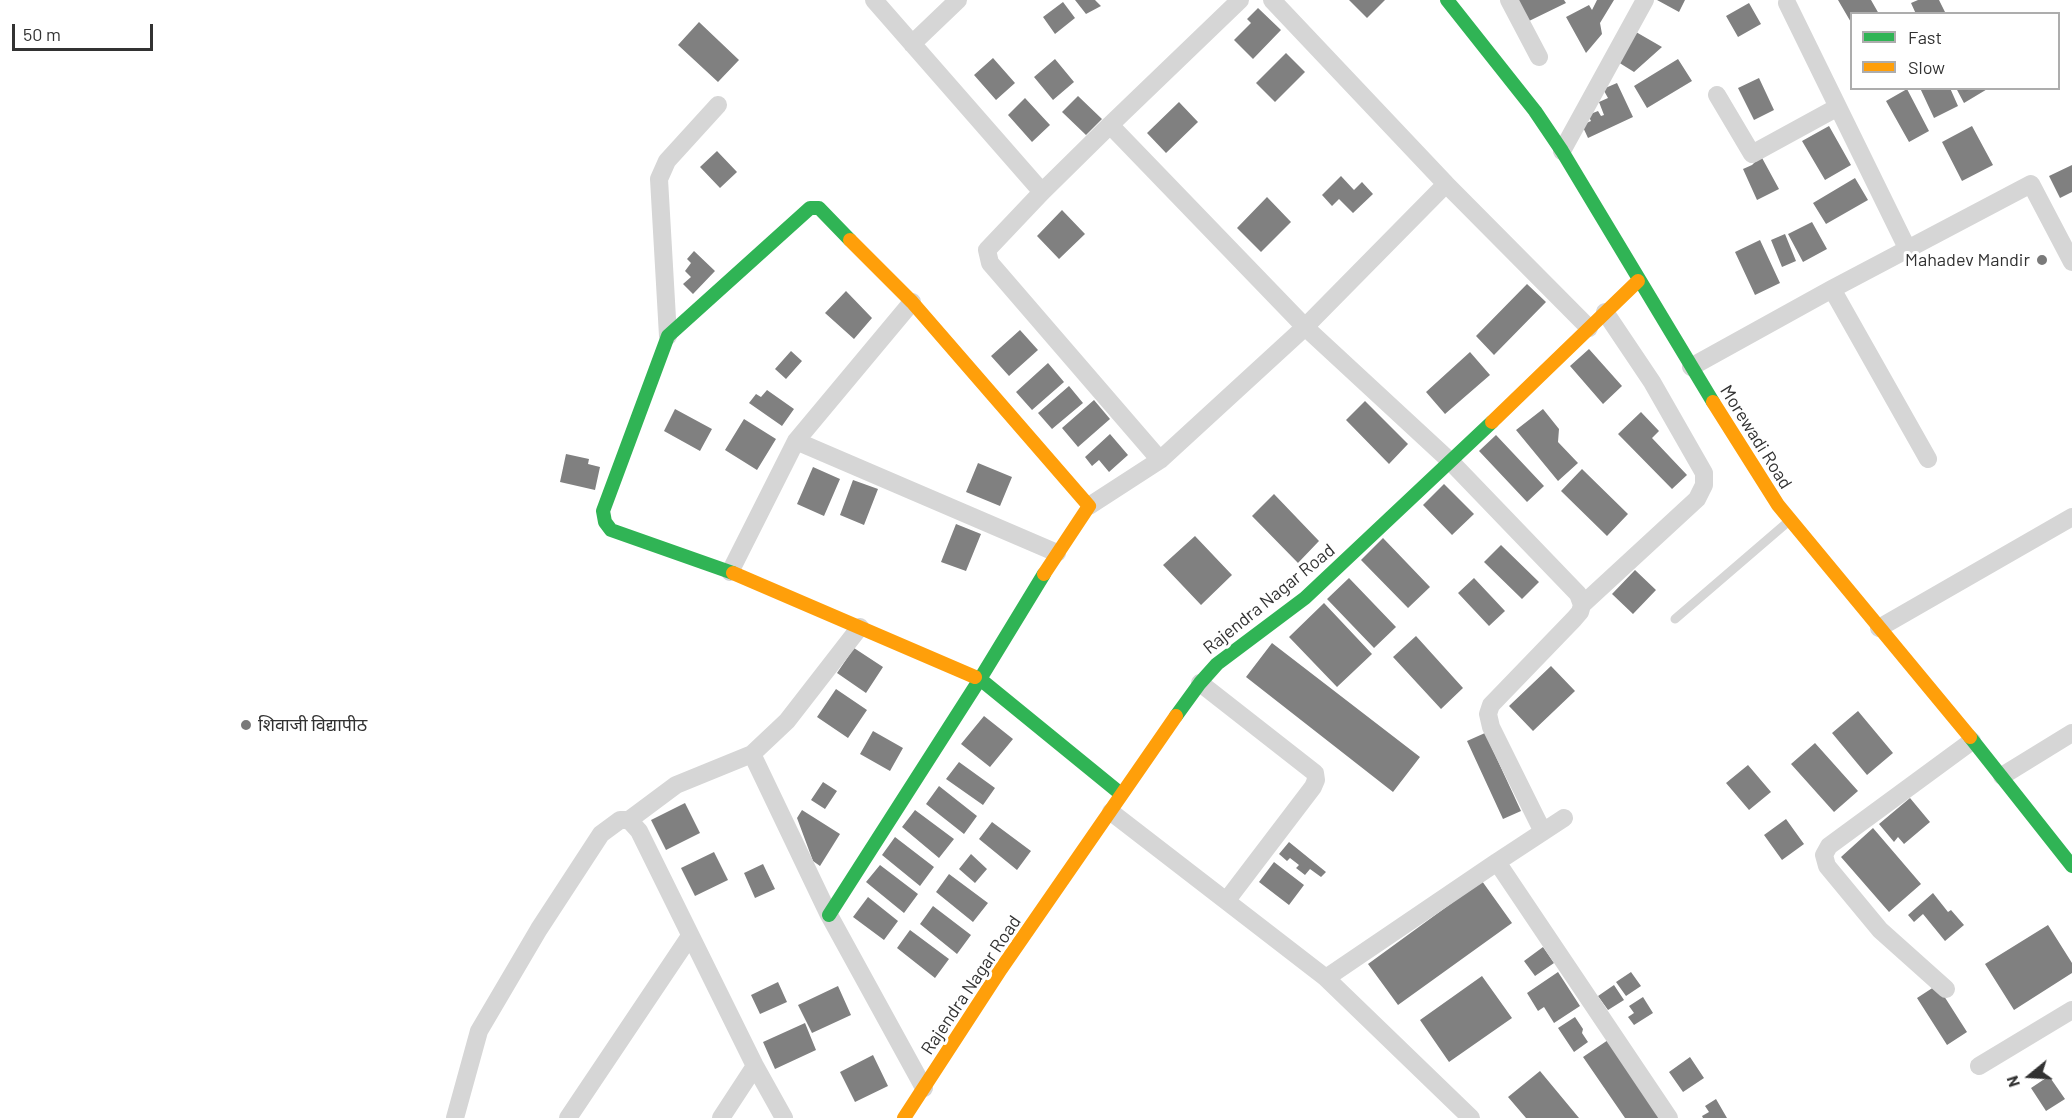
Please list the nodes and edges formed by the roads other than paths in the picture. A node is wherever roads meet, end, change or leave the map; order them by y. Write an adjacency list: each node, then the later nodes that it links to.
1 (874, 0): 9 (street)
2 (958, 0): 9 (street)
3 (1240, 0): 14 (street)
4 (1272, 0): 16 (street)
5 (1447, 0): 15 (street, Morewadi Road)
6 (1509, 0): 10 (street)
7 (1645, 0): 15 (street)
8 (1788, 1): 13 (street)
9 (912, 44): 17 (street)
10 (1539, 57)
11 (1717, 95): 13 (street)
12 (718, 105): 26 (street)
13 (1838, 107): 18 (street)
14 (1110, 125): 17 (street); 24 (street)
15 (1562, 151): 20 (street, Morewadi Road)
16 (1446, 184): 24 (street); 25 (street)
17 (1042, 192): 30 (street)
18 (1908, 249): 19 (street); 21 (street)
19 (2072, 262)
20 (1638, 280): 23 (street, Rajendra Nagar Road); 27 (street, Morewadi Road)
21 (1833, 289): 27 (street); 29 (street)
22 (912, 302): 26 (street); 28 (street); 32 (street)
23 (1605, 312): 25 (street, Rajendra Nagar Road); 37 (street)
24 (1305, 327): 30 (street); 31 (street)
25 (1588, 328): 31 (street, Rajendra Nagar Road)
26 (668, 336): 36 (street)
27 (1691, 367): 34 (street, Morewadi Road)
28 (796, 441): 35 (street); 36 (street)
29 (1928, 459)
30 (1160, 460): 32 (street)
31 (1451, 462): 37 (street); 42 (street, Rajendra Nagar Road)
32 (1089, 506): 35 (street)
33 (2072, 517): 40 (street)
34 (1790, 520): 38 (lane); 40 (street, Morewadi Road)
35 (1057, 553): 41 (street)
36 (730, 572): 39 (street)
37 (1582, 605): 51 (street)
38 (1675, 619)
39 (860, 627): 41 (street); 45 (street)
40 (1879, 628): 44 (street, Morewadi Road)
41 (980, 679): 47 (street); 55 (street)
42 (1200, 683): 47 (street, Rajendra Nagar Road); 54 (street)
43 (2072, 733): 46 (street)
44 (1972, 741): 46 (street, Morewadi Road); 58 (street)
45 (752, 754): 50 (street); 55 (street)
46 (2002, 776): 53 (street, Morewadi Road)
47 (1121, 794): 48 (street, Rajendra Nagar Road)
48 (1111, 812): 54 (street); 62 (street, Rajendra Nagar Road)
49 (1564, 818): 51 (street)
50 (629, 820): 56 (street); 63 (street)
51 (1543, 832): 52 (street)
52 (1497, 862): 57 (street); 69 (street)
53 (2072, 866)
54 (1227, 900): 57 (street)
55 (829, 915): 62 (street)
56 (690, 936): 60 (street); 64 (street)
57 (1326, 978): 68 (street)
58 (1946, 989)
59 (2072, 1010): 61 (street)
60 (754, 1066): 65 (street); 66 (street)
61 (1979, 1066)
62 (924, 1088): 67 (street, Rajendra Nagar Road)
63 (455, 1118)
64 (568, 1118)
65 (721, 1118)
66 (784, 1118)
67 (904, 1118)
68 (1471, 1118)
69 (1669, 1118)

